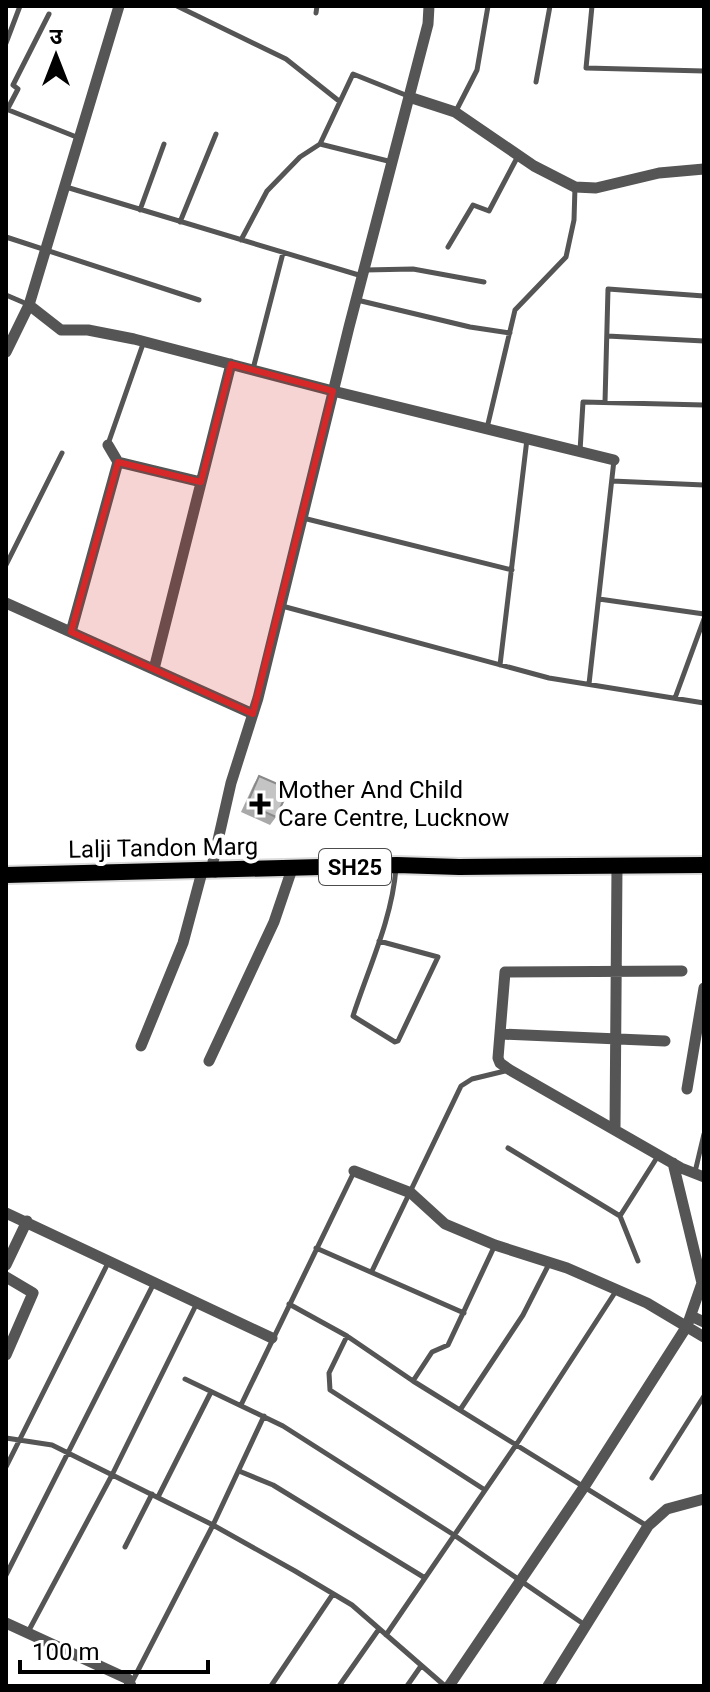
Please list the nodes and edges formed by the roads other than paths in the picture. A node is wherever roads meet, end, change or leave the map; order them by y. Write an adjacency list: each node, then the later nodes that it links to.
1 (20, 6): 9 (lane)
2 (119, 6): 17 (street)
3 (177, 6): 13 (lane)
4 (429, 6): 12 (street)
5 (488, 6): 15 (lane)
6 (550, 6): 11 (lane)
7 (592, 6): 10 (lane)
8 (49, 14): 14 (lane)
9 (6, 43)
10 (704, 71)
11 (536, 82)
12 (409, 97): 13 (lane); 15 (street); 21 (street)
13 (339, 101): 19 (lane)
14 (6, 109): 17 (lane)
15 (455, 112): 20 (street)
16 (216, 134): 26 (lane)
17 (79, 138): 23 (street)
18 (164, 144): 25 (lane)
19 (320, 144): 21 (lane); 28 (lane)
20 (519, 155): 24 (street); 29 (lane)
21 (392, 162): 32 (street)
22 (704, 169): 24 (street)
23 (65, 187): 25 (lane); 30 (street)
24 (575, 187): 39 (lane)
25 (140, 210): 26 (lane)
26 (180, 222): 28 (lane)
27 (6, 237): 30 (lane)
28 (241, 240): 31 (lane)
29 (448, 247)
30 (46, 250): 36 (lane); 38 (street)
31 (283, 253): 32 (lane); 45 (lane)
32 (363, 273): 33 (lane); 37 (street)
33 (484, 282)
34 (6, 295): 38 (lane)
35 (704, 296): 40 (lane)
36 (199, 300)
37 (356, 300): 39 (lane); 46 (street)
38 (29, 305): 42 (street); 43 (street)
39 (510, 333): 49 (lane)
40 (607, 336): 41 (lane); 47 (lane)
41 (704, 341)
42 (144, 342): 44 (street); 51 (lane)
43 (6, 352)
44 (231, 364): 45 (street); 57 (street)
45 (253, 370): 46 (street)
46 (333, 391): 49 (street); 59 (street)
47 (605, 402): 48 (lane); 52 (lane)
48 (704, 405)
49 (487, 429): 50 (street)
50 (527, 438): 52 (street); 61 (lane)
51 (108, 445): 55 (street)
52 (580, 451): 54 (street)
53 (62, 453): 60 (lane)
54 (614, 460): 56 (lane)
55 (118, 462): 57 (street); 67 (street)
56 (612, 481): 58 (lane); 62 (lane)
57 (201, 482): 69 (street)
58 (704, 485)
59 (302, 518): 61 (lane); 64 (street)
60 (6, 565)
61 (512, 570): 68 (lane)
62 (599, 599): 65 (lane); 70 (lane)
63 (6, 603): 67 (street)
64 (281, 606): 68 (lane); 73 (street)
65 (704, 617): 66 (lane)
66 (702, 628): 71 (lane)
67 (71, 632): 69 (street)
68 (500, 665): 70 (lane)
69 (154, 669): 73 (street)
70 (589, 684): 71 (lane)
71 (675, 698): 72 (lane)
72 (704, 703)
73 (253, 714): 78 (street)
74 (703, 860): 75 (main road, Lalji Tandon Marg / SH25); 77 (main road, Lalji Tandon Marg / SH25)
75 (396, 862): 77 (main road, Lalji Tandon Marg / SH25); 78 (main road, Lalji Tandon Marg / SH25); 79 (main road, Lalji Tandon Marg / SH25); 81 (lane)
76 (6, 866): 78 (main road, Lalji Tandon Marg / SH25)
77 (617, 866): 83 (street)
78 (210, 868): 79 (main road, Lalji Tandon Marg / SH25); 80 (main road, Lalji Tandon Marg / SH25); 88 (street)
79 (292, 869): 90 (street)
80 (6, 875)
81 (379, 941): 81 (lane)
82 (682, 971): 83 (street)
83 (615, 973): 85 (street); 86 (street)
84 (704, 988): 89 (street)
85 (501, 1034): 86 (street); 91 (street)
86 (615, 1040): 87 (street); 93 (street)
87 (665, 1041)
88 (141, 1046)
89 (699, 1052): 92 (street)
90 (209, 1061)
91 (510, 1070): 93 (street); 100 (lane)
92 (687, 1089)
93 (615, 1129): 96 (street)
94 (704, 1134): 99 (lane)
95 (508, 1148): 102 (lane)
96 (659, 1155): 97 (street); 102 (lane)
97 (673, 1163): 99 (street); 117 (street)
98 (354, 1171): 100 (street); 105 (lane)
99 (699, 1175)
100 (411, 1193): 104 (street); 110 (lane)
101 (6, 1213): 103 (street)
102 (620, 1216): 107 (lane)
103 (27, 1221): 106 (street); 109 (street)
104 (495, 1245): 108 (street); 116 (lane)
105 (316, 1248): 110 (lane); 115 (lane)
106 (109, 1261): 112 (street); 131 (lane)
107 (638, 1261)
108 (549, 1262): 113 (street); 128 (lane)
109 (6, 1265)
110 (372, 1271): 116 (lane)
111 (6, 1277): 122 (street)
112 (154, 1282): 114 (street); 133 (lane)
113 (617, 1290): 117 (street); 132 (lane)
114 (197, 1303): 121 (street); 136 (lane)
115 (289, 1304): 119 (lane); 121 (lane)
116 (464, 1313): 124 (lane)
117 (689, 1321): 118 (street); 120 (street); 138 (street)
118 (704, 1322)
119 (347, 1336): 124 (lane); 139 (lane)
120 (704, 1337)
121 (272, 1338): 127 (lane)
122 (6, 1355)
123 (185, 1379): 125 (lane)
124 (413, 1381): 128 (lane)
125 (211, 1392): 127 (lane); 140 (lane)
126 (704, 1396): 137 (lane)
127 (241, 1405): 129 (lane)
128 (460, 1410): 132 (lane)
129 (264, 1416): 135 (lane); 144 (lane)
130 (6, 1438): 131 (lane)
131 (20, 1440): 133 (lane); 134 (lane)
132 (516, 1445): 138 (lane); 139 (lane)
133 (69, 1453): 136 (lane); 146 (lane)
134 (6, 1467)
135 (238, 1471): 142 (lane); 147 (lane)
136 (112, 1475): 140 (lane); 153 (lane)
137 (652, 1478)
138 (584, 1487): 143 (lane); 148 (street)
139 (485, 1490): 144 (lane)
140 (155, 1496): 142 (lane); 145 (lane)
141 (704, 1499): 143 (street)
142 (213, 1525): 149 (lane); 156 (lane)
143 (648, 1526): 151 (street)
144 (454, 1535): 147 (lane); 148 (lane)
145 (125, 1547)
146 (6, 1575)
147 (425, 1578): 154 (lane)
148 (520, 1580): 151 (lane); 160 (street)
149 (333, 1594): 152 (lane); 157 (lane)
150 (6, 1623): 153 (street)
151 (586, 1625): 161 (street)
152 (379, 1629): 154 (lane); 158 (lane)
153 (28, 1633): 156 (street)
154 (386, 1635): 155 (lane)
155 (421, 1666): 159 (lane); 160 (lane)
156 (131, 1685)
157 (271, 1686)
158 (339, 1686)
159 (407, 1686)
160 (447, 1686)
161 (548, 1686)

